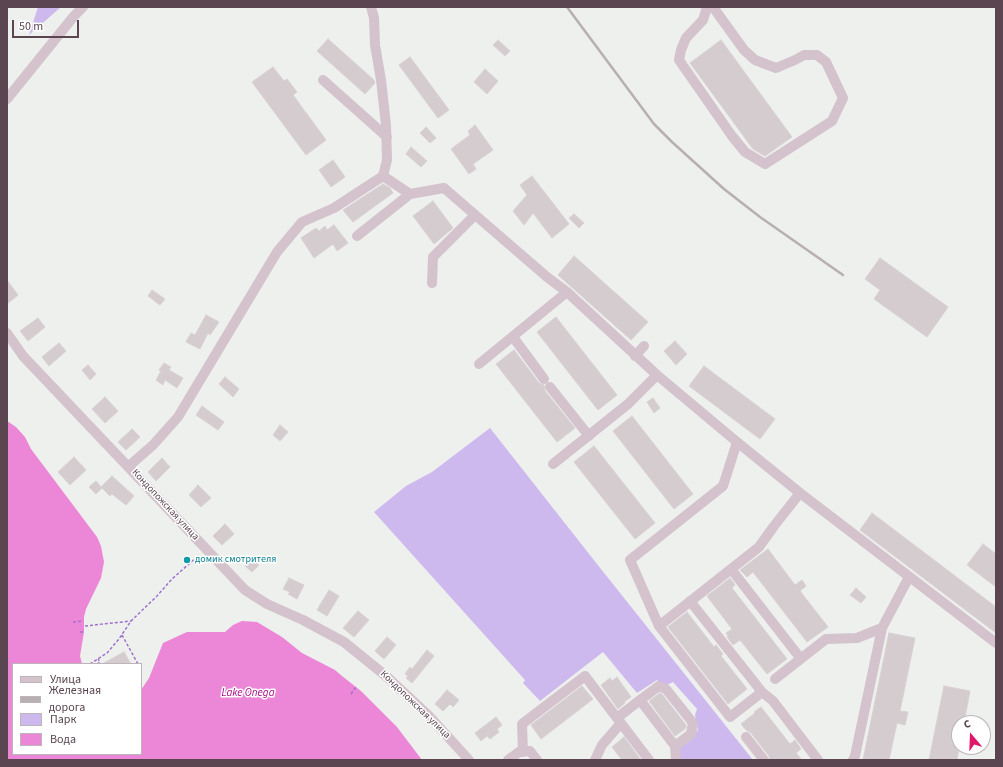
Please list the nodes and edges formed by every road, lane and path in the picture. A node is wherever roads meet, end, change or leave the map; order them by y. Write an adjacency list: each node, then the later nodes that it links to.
1 (84, 7): 6 (street)
2 (371, 7): 7 (street)
3 (708, 7): 4 (street)
4 (713, 7)
5 (323, 80): 7 (street)
6 (7, 100)
7 (386, 137): 8 (street)
8 (383, 176): 9 (street); 23 (street)
9 (410, 194): 10 (street); 11 (street)
10 (475, 215): 12 (street); 13 (street)
11 (357, 236)
12 (432, 283)
13 (567, 292): 15 (street); 17 (street)
14 (7, 333): 23 (street, Кондопожская улица)
15 (513, 337): 18 (street); 20 (street)
16 (644, 346): 17 (street)
17 (635, 356): 19 (street)
18 (479, 364)
19 (657, 375): 20 (street); 21 (street)
20 (589, 436): 22 (street)
21 (737, 442): 24 (street); 33 (street)
22 (553, 464)
23 (129, 466): 25 (street, Кондопожская улица)
24 (800, 493): 26 (street); 27 (street)
25 (206, 549): 30 (path); 53 (street, Кондопожская улица)
26 (731, 569): 28 (street); 40 (street)
27 (909, 577): 34 (street); 38 (street)
28 (690, 601): 33 (street); 46 (street)
29 (83, 621): 31 (path)
30 (131, 621): 32 (path); 37 (path)
31 (73, 622)
32 (85, 626)
33 (659, 626): 46 (street)
34 (882, 628): 40 (street); 61 (street)
35 (80, 632): 36 (path)
36 (84, 632)
37 (122, 635): 39 (path); 43 (path)
38 (996, 643)
39 (98, 659): 41 (path); 42 (path)
40 (801, 659): 44 (street)
41 (92, 663)
42 (98, 663)
43 (137, 663)
44 (775, 679)
45 (356, 687): 47 (path)
46 (762, 692): 60 (street)
47 (351, 694)
48 (640, 700): 49 (street); 51 (street); 51 (street)
49 (619, 720): 52 (street); 56 (street); 57 (street)
50 (746, 737): 59 (street)
51 (675, 746): 58 (street)
52 (523, 752): 54 (street); 55 (street)
53 (469, 760)
54 (508, 760)
55 (537, 760)
56 (595, 760)
57 (649, 760)
58 (676, 760)
59 (764, 760)
60 (818, 760)
61 (853, 760)

